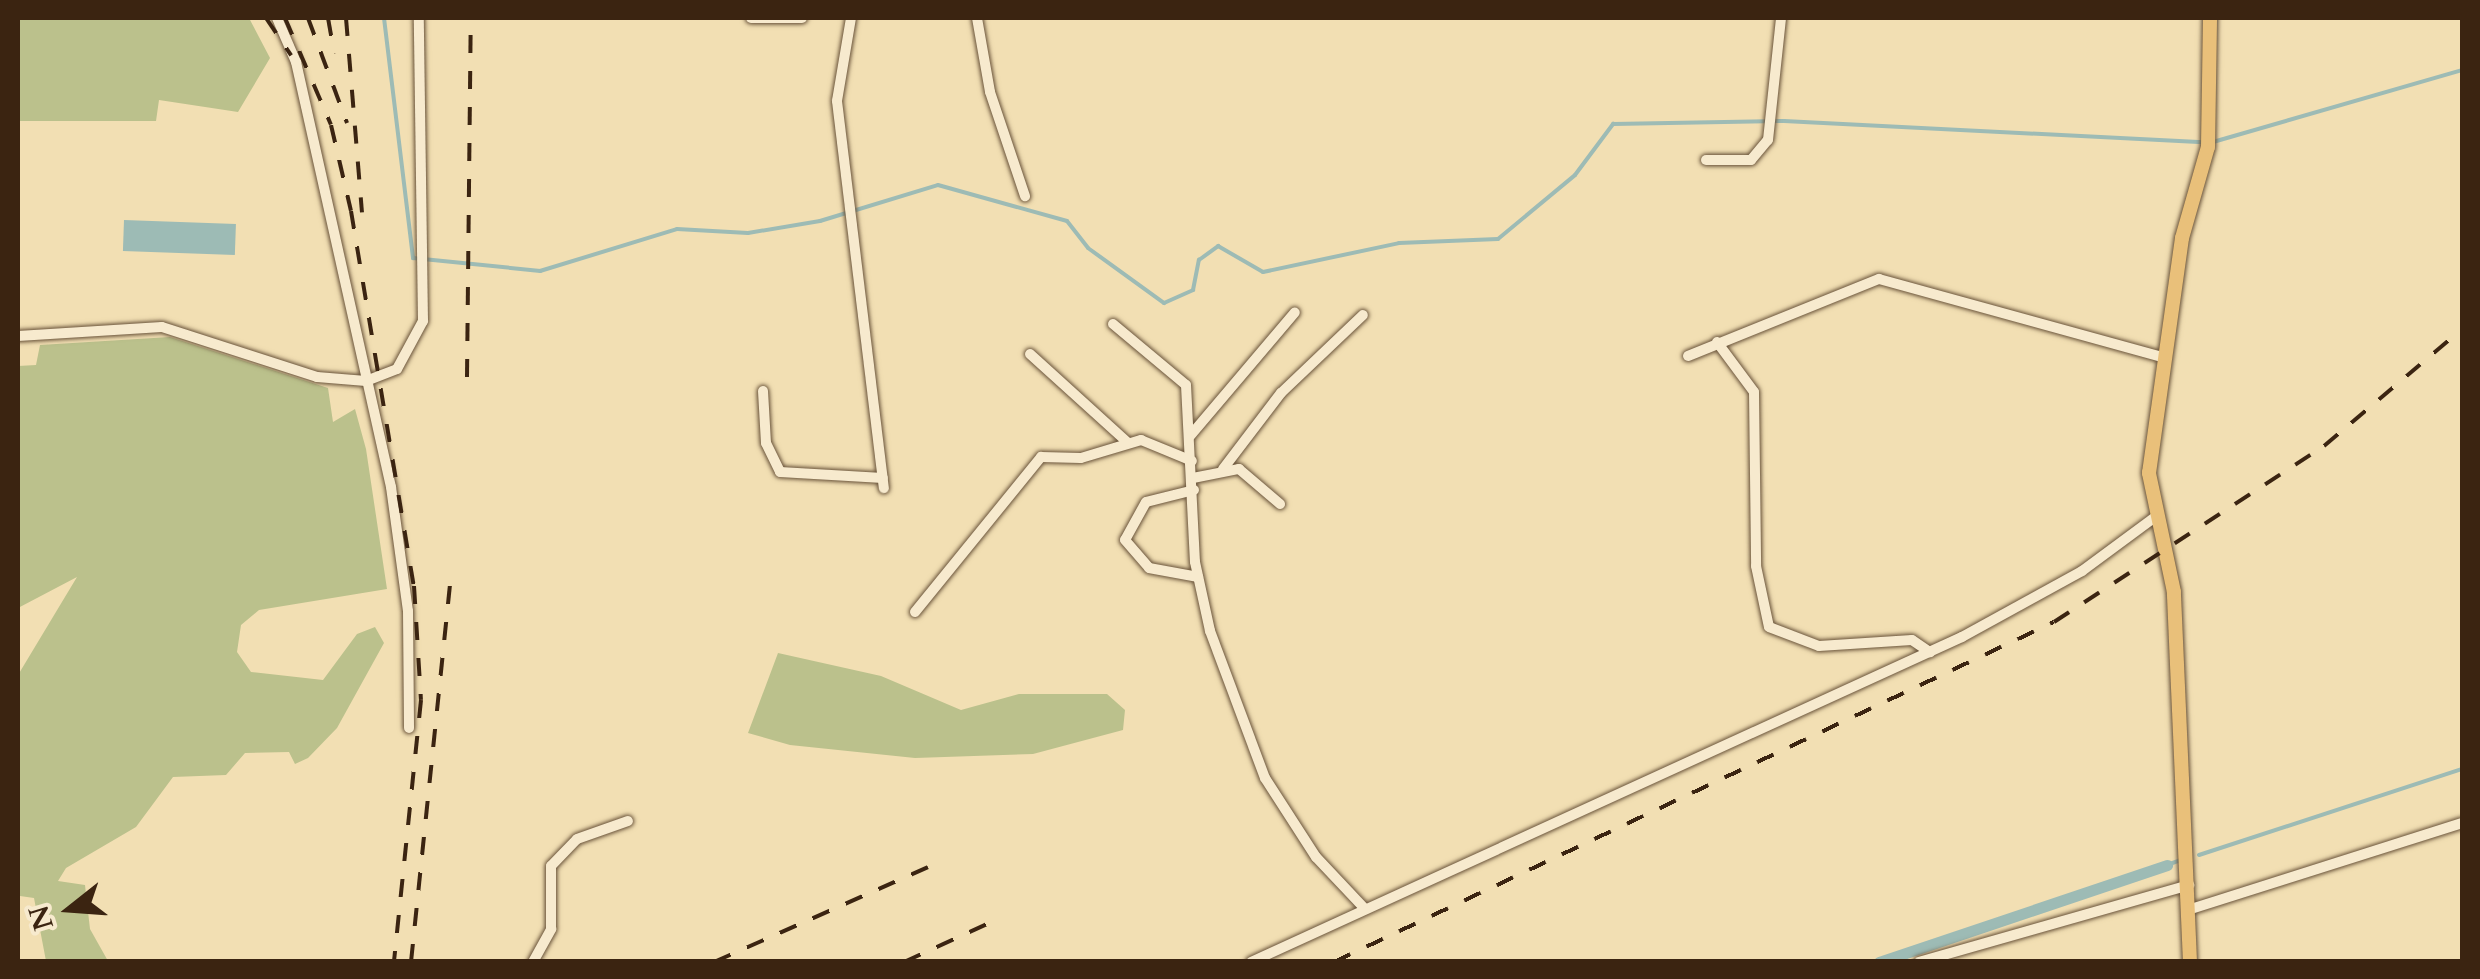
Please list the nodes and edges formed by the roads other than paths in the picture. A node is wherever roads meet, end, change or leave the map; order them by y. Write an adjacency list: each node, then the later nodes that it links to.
1 (276, 18): 19 (street)
2 (419, 18): 19 (street)
3 (751, 18): 4 (street)
4 (802, 18)
5 (851, 18): 20 (street)
6 (977, 18): 10 (street)
7 (1781, 18): 9 (street)
8 (2210, 18): 18 (main road)
9 (1706, 160)
10 (1025, 196)
11 (1296, 312): 21 (street)
12 (1363, 315): 24 (street)
13 (1113, 324): 21 (street)
14 (18, 336): 19 (street)
15 (1717, 342): 17 (street); 18 (street); 30 (street)
16 (1030, 354): 22 (street)
17 (1688, 356)
18 (2162, 358): 27 (main road)
19 (366, 380): 31 (street)
20 (762, 391)
21 (1190, 436): 23 (street)
22 (1128, 443): 23 (street); 29 (street)
23 (1192, 460): 25 (street)
24 (1223, 469): 25 (street); 26 (street)
25 (1194, 484): 28 (street); 28 (street)
26 (1280, 504)
27 (2155, 517): 30 (street); 34 (main road)
28 (1198, 577): 35 (street)
29 (916, 612)
30 (1930, 652): 35 (street)
31 (409, 728)
32 (628, 821): 37 (street)
33 (2462, 823): 36 (street)
34 (2190, 885): 36 (main road); 39 (street)
35 (1366, 909): 38 (street)
36 (2191, 910): 40 (main road)
37 (533, 962)
38 (1250, 962)
39 (1919, 962)
40 (2190, 962)

